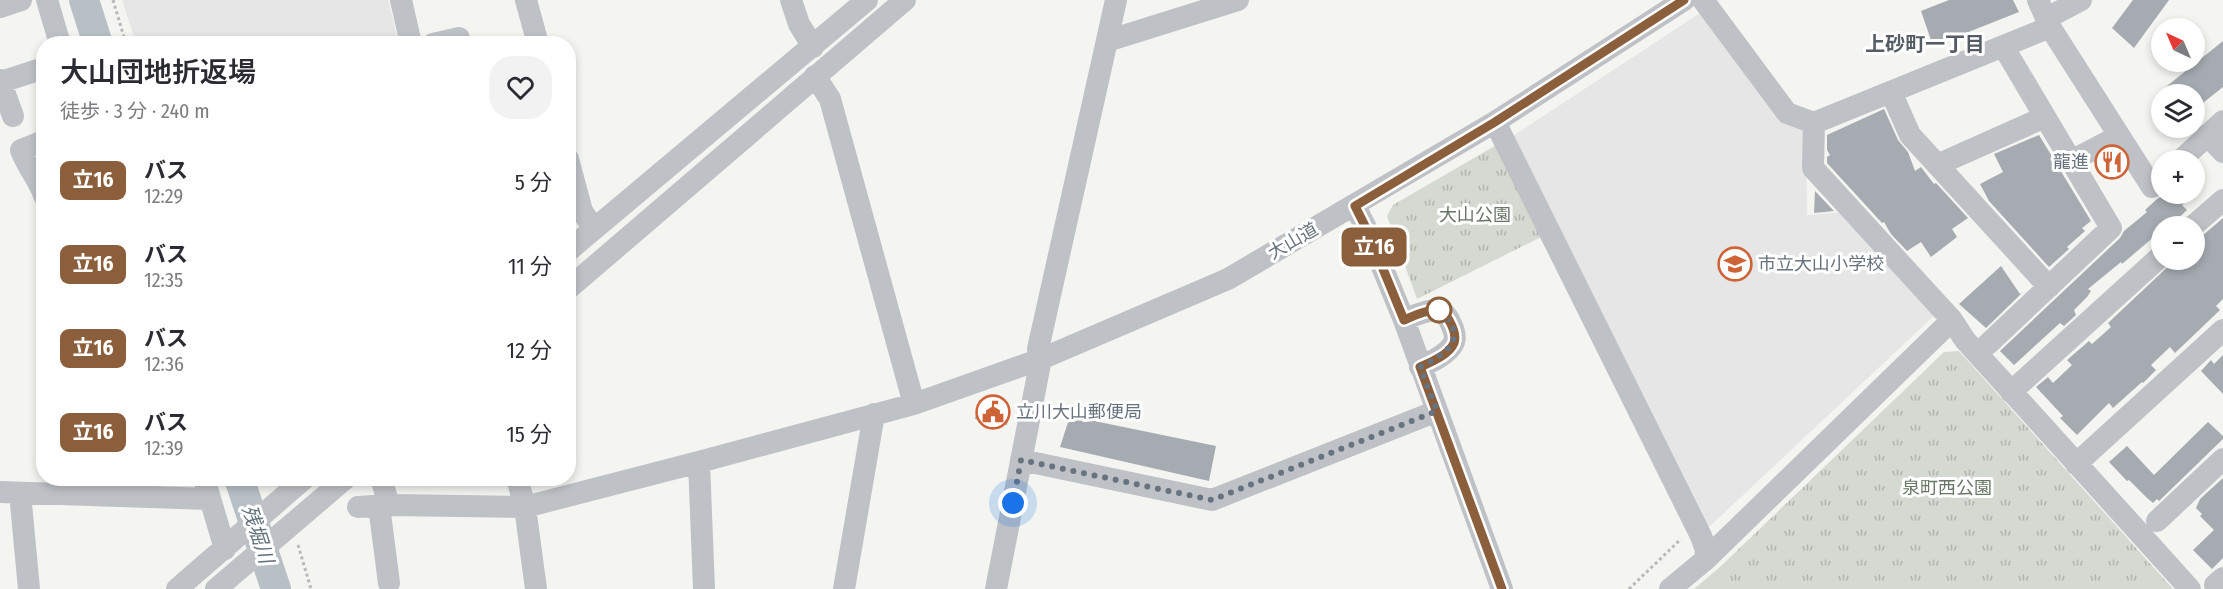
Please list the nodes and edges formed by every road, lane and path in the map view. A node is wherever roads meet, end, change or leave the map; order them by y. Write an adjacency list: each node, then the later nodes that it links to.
1 (21, 0): 14 (street)
2 (47, 0): 16 (street)
3 (113, 0): 17 (path)
4 (401, 0): 18 (street)
5 (526, 0): 19 (street)
6 (791, 0): 22 (street)
7 (867, 0): 22 (street)
8 (905, 0): 24 (street)
9 (1116, 0): 20 (street)
10 (1238, 0): 20 (street)
11 (1684, 0): 29 (street, 大山道)
12 (1703, 0): 30 (street)
13 (2081, 0): 15 (street)
14 (0, 6)
15 (2045, 15): 21 (street); 32 (street)
16 (58, 36)
17 (124, 36)
18 (409, 36)
19 (536, 36)
20 (1107, 41): 54 (street)
21 (2003, 46): 26 (street); 28 (street)
22 (813, 47): 44 (street)
23 (36, 70): 25 (street)
24 (815, 76): 48 (street); 57 (street)
25 (0, 81): 27 (street)
26 (1891, 92): 30 (street); 37 (street)
27 (13, 116)
28 (2045, 117): 36 (street); 37 (street)
29 (1495, 122): 42 (street, 大山道); 73 (street)
30 (1814, 123): 51 (street)
31 (2215, 128): 34 (street); 35 (street)
32 (2119, 136): 36 (street); 39 (street)
33 (36, 144): 38 (street)
34 (2192, 150)
35 (2223, 152)
36 (2071, 161): 49 (street)
37 (1937, 165): 49 (street)
38 (36, 176)
39 (2151, 186)
40 (576, 189): 44 (street)
41 (2223, 200): 43 (street)
42 (1355, 206): 50 (street); 54 (street, 大山道)
43 (2205, 216)
44 (594, 229): 45 (street)
45 (576, 244)
46 (576, 247): 48 (street)
47 (2151, 265): 56 (street)
48 (576, 283)
49 (2049, 287): 53 (street)
50 (1404, 320): 55 (street); 55 (street)
51 (1952, 320): 56 (street); 76 (street)
52 (2223, 330): 63 (street)
53 (1988, 344)
54 (1041, 359): 57 (street, 大山道); 61 (street)
55 (1420, 367): 58 (street)
56 (2011, 392): 63 (street)
57 (914, 404): 59 (street, 大山道)
58 (1437, 411): 61 (street); 86 (street)
59 (874, 414): 62 (street, 大山道); 84 (street)
60 (2223, 459): 72 (street)
61 (1021, 460): 85 (street)
62 (699, 462): 71 (street, 大山道); 83 (street)
63 (2076, 464): 89 (street)
64 (296, 486): 75 (street)
65 (338, 486): 74 (street)
66 (379, 486): 70 (street)
67 (519, 486): 71 (street)
68 (5, 489): 69 (street); 78 (street)
69 (207, 489): 75 (street)
70 (375, 506): 71 (street, 大山道); 77 (street)
71 (525, 507): 82 (street)
72 (2157, 521)
73 (1695, 525): 76 (street); 87 (path)
74 (292, 535): 80 (street); 81 (path)
75 (230, 544): 79 (street)
76 (1704, 560): 88 (street)
77 (389, 583)
78 (28, 589)
79 (177, 589)
80 (216, 589)
81 (311, 589)
82 (536, 589)
83 (704, 589)
84 (844, 589)
85 (996, 589)
86 (1502, 589)
87 (1629, 589)
88 (1670, 589)
89 (2190, 589)

